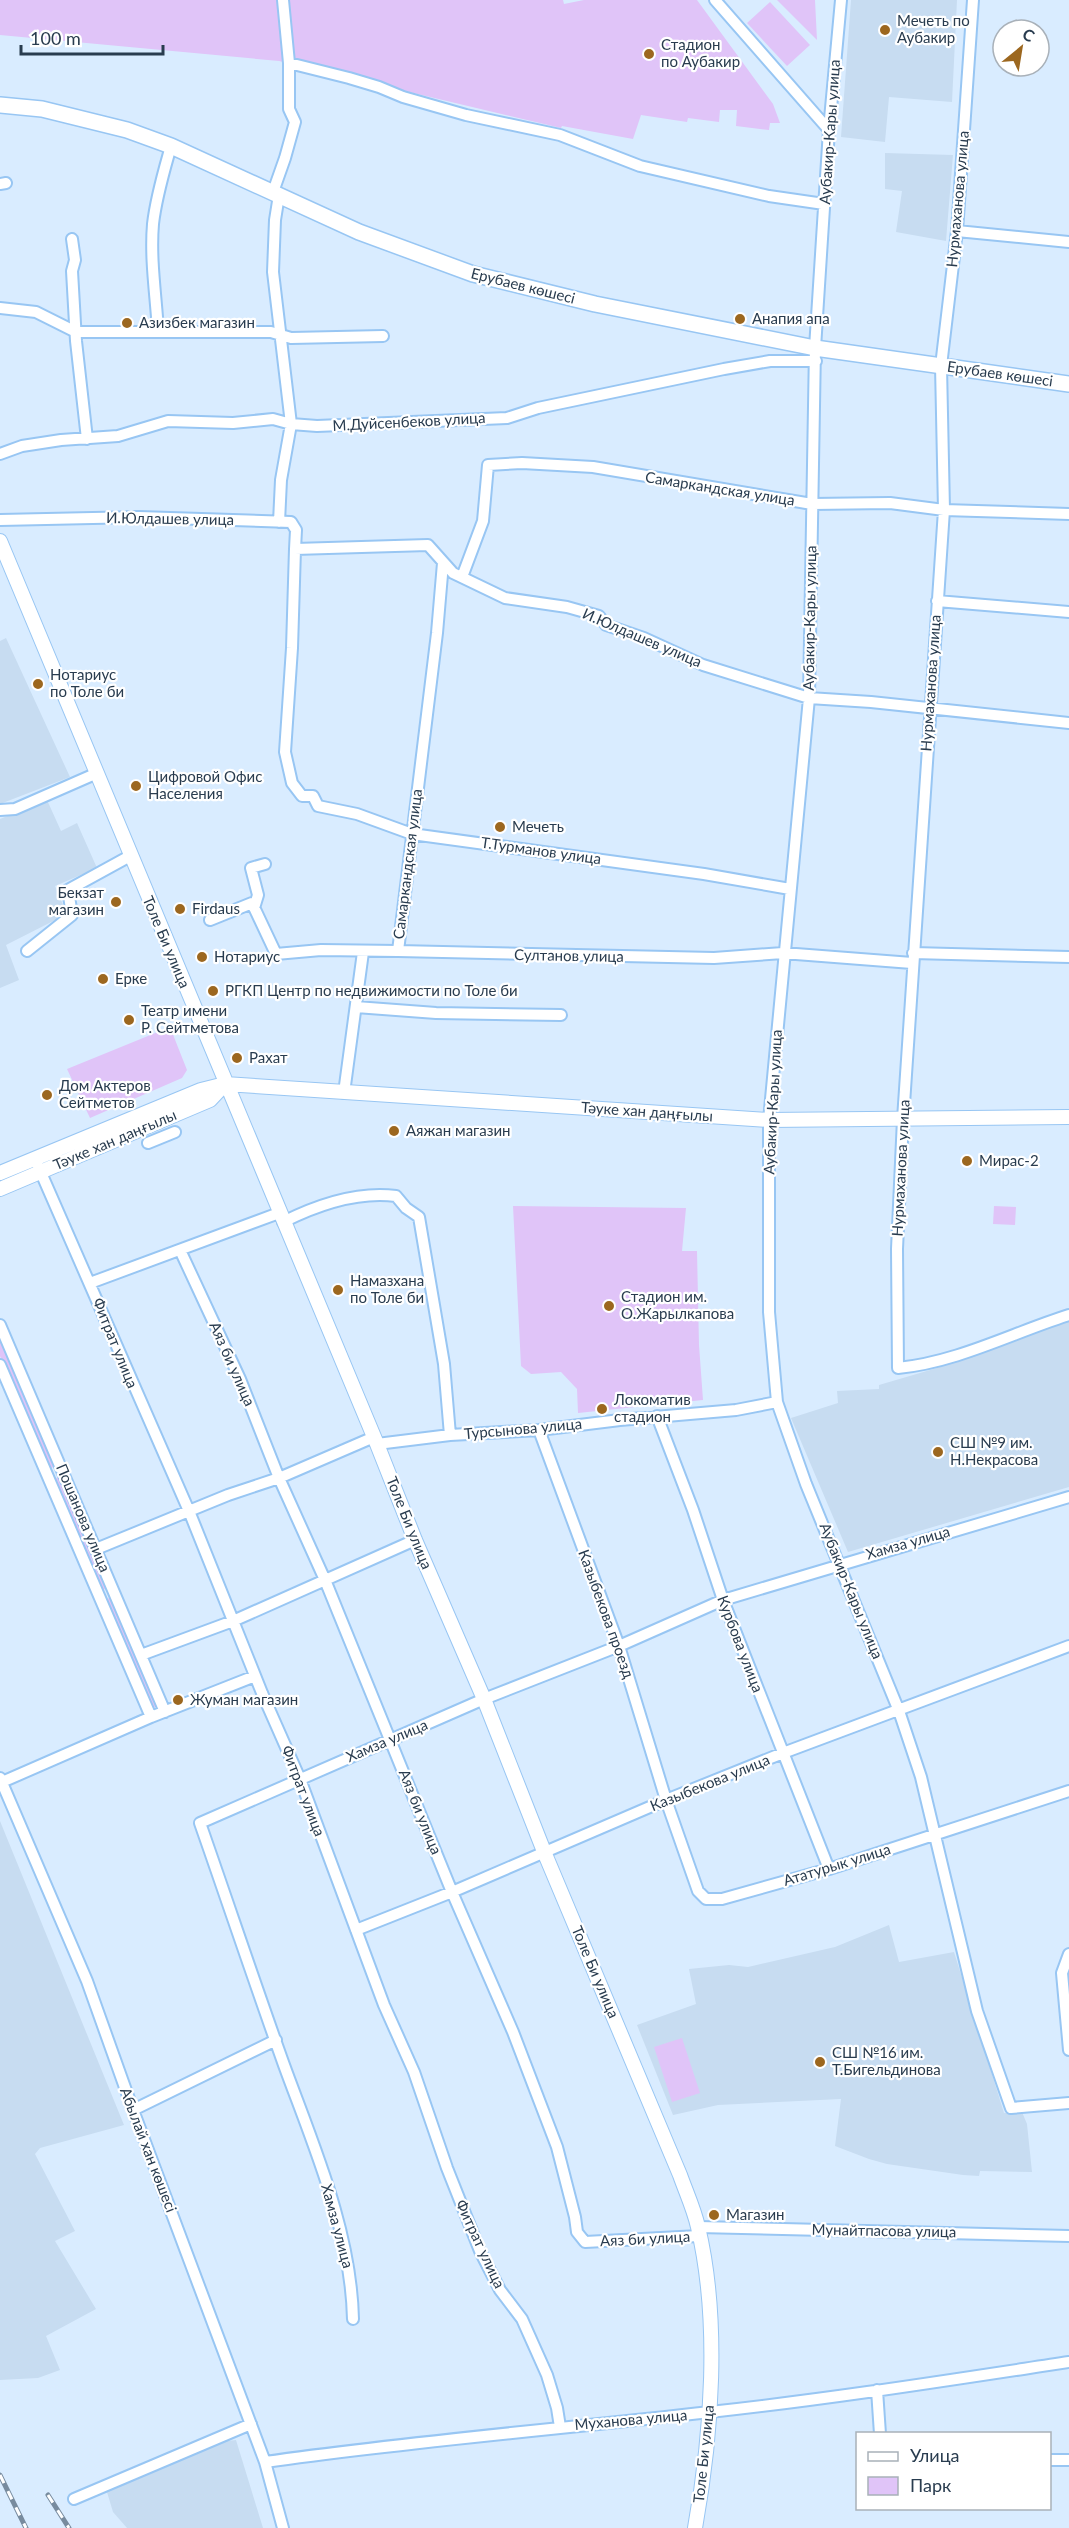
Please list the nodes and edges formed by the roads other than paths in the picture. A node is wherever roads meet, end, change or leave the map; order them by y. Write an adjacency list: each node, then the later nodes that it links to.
1 (283, 0): 5 (street)
2 (716, 0): 7 (street)
3 (841, 0): 7 (street, Аубакир-Кары улица)
4 (973, 0): 11 (street, Нурмаханова улица)
5 (289, 63): 9 (street); 10 (street)
6 (0, 105): 8 (main road, Ерубаев көшесі)
7 (829, 130): 10 (street, Аубакир-Кары улица)
8 (171, 146): 9 (main road, Ерубаев көшесі); 15 (street)
9 (276, 193): 17 (street); 19 (main road, Ерубаев көшесі)
10 (824, 204): 19 (street, Аубакир-Кары улица)
11 (957, 231): 13 (street); 20 (street, Нурмаханова улица)
12 (72, 239): 16 (street)
13 (1069, 242)
14 (0, 308): 16 (street)
15 (158, 331): 16 (street); 17 (street)
16 (76, 332): 23 (street)
17 (280, 335): 18 (street); 22 (street)
18 (383, 336)
19 (815, 354): 20 (main road, Ерубаев көшесі); 22 (street, М.Дуйсенбеков улица); 25 (street, Аубакир-Кары улица)
20 (941, 366): 21 (main road, Ерубаев көшесі); 26 (street, Нурмаханова улица)
21 (1069, 384)
22 (291, 424): 23 (street, М.Дуйсенбеков улица); 29 (street)
23 (87, 439): 24 (street, М.Дуйсенбеков улица)
24 (0, 454)
25 (812, 504): 26 (street, Самаркандская улица); 33 (street, Самаркандская улица); 36 (street, Аубакир-Кары улица)
26 (944, 510): 27 (street, Самаркандская улица); 34 (street, Нурмаханова улица)
27 (1069, 514)
28 (0, 520): 29 (street, И.Юлдашев улица)
29 (279, 522): 31 (street)
30 (0, 541): 39 (street, Толе Би улица)
31 (295, 549): 32 (street, И.Юлдашев улица); 41 (street, Т.Турманов улица)
32 (443, 563): 33 (street, И.Юлдашев улица); 41 (street, Самаркандская улица)
33 (462, 577): 36 (street, И.Юлдашев улица)
34 (937, 601): 35 (street); 37 (street, Нурмаханова улица)
35 (1069, 612)
36 (809, 698): 37 (street, И.Юлдашев улица); 44 (street, Аубакир-Кары улица)
37 (929, 708): 38 (street, И.Юлдашев улица); 52 (street, Нурмаханова улица)
38 (1069, 723)
39 (95, 774): 40 (street); 42 (street, Толе Би улица)
40 (0, 810)
41 (411, 834): 44 (street, Т.Турманов улица); 48 (street, Самаркандская улица)
42 (130, 856): 47 (street); 55 (street, Толе Би улица)
43 (265, 864): 45 (street, Султанов улица)
44 (790, 889): 50 (street, Аубакир-Кары улица)
45 (254, 908): 46 (street); 49 (street, Султанов улица)
46 (210, 920)
47 (27, 951)
48 (398, 951): 49 (street, Султанов улица); 50 (street, Султанов улица)
49 (363, 952): 53 (street)
50 (783, 953): 52 (street, Султанов улица); 59 (street, Аубакир-Кары улица)
51 (1069, 957): 52 (street, Султанов улица)
52 (913, 958): 58 (street, Нурмаханова улица)
53 (356, 1007): 54 (street); 56 (street)
54 (561, 1015)
55 (225, 1084): 56 (street, Тәуке хан даңғылы); 62 (street, Тәуке хан даңғылы); 65 (street, Толе Би улица)
56 (344, 1093): 59 (street, Тәуке хан даңғылы)
57 (1069, 1118): 58 (street, Тәуке хан даңғылы)
58 (903, 1119): 59 (street, Тәуке хан даңғылы); 68 (street, Нурмаханова улица)
59 (769, 1120): 71 (street, Аубакир-Кары улица)
60 (174, 1132): 61 (street)
61 (148, 1143)
62 (38, 1165): 63 (street, Тәуке хан даңғылы); 64 (street, Тәуке хан даңғылы); 67 (street, Фитрат улица)
63 (0, 1173)
64 (0, 1189)
65 (281, 1217): 66 (street); 74 (street); 75 (street, Толе Би улица)
66 (180, 1250): 67 (street); 76 (street, Аяз би улица)
67 (90, 1283): 78 (street, Фитрат улица)
68 (1069, 1315)
69 (0, 1325): 80 (street, Пошанова улица)
70 (0, 1365): 92 (street, Пошанова улица)
71 (777, 1402): 72 (street, Турсынова улица); 81 (street, Аубакир-Кары улица)
72 (657, 1416): 73 (street, Турсынова улица); 83 (street, Курбова улица)
73 (539, 1430): 74 (street, Турсынова улица); 85 (street, Казыбекова проезд)
74 (450, 1436): 75 (street, Турсынова улица)
75 (375, 1441): 76 (street, Турсынова улица); 79 (street, Толе Би улица)
76 (279, 1478): 78 (street, Турсынова улица); 82 (street, Аяз би улица)
77 (1069, 1497): 81 (street, Хамза улица)
78 (189, 1511): 80 (street, Турсынова улица); 84 (street, Фитрат улица)
79 (415, 1540): 82 (street); 89 (street, Толе Би улица)
80 (96, 1549): 87 (street, Пошанова улица)
81 (840, 1563): 83 (street, Хамза улица); 90 (street, Аубакир-Кары улица)
82 (325, 1580): 84 (street); 93 (street, Аяз би улица)
83 (723, 1600): 85 (street, Хамза улица); 94 (street, Курбова улица)
84 (233, 1621): 87 (street); 88 (street, Фитрат улица)
85 (618, 1646): 89 (street, Хамза улица); 98 (street, Казыбекова проезд)
86 (1069, 1646): 90 (street, Казыбекова улица)
87 (141, 1655): 91 (street, Пошанова улица)
88 (255, 1676): 91 (street); 95 (street, Фитрат улица)
89 (484, 1699): 93 (street, Хамза улица); 100 (street, Толе Би улица)
90 (899, 1711): 94 (street, Казыбекова улица); 99 (street, Аубакир-Кары улица)
91 (165, 1712): 92 (street)
92 (151, 1718): 96 (street)
93 (391, 1740): 95 (street, Хамза улица); 102 (street, Аяз би улица)
94 (783, 1753): 98 (street, Казыбекова улица); 101 (street, Курбова улица)
95 (300, 1779): 103 (street, Фитрат улица); 105 (street, Хамза улица)
96 (1, 1780): 108 (street, Абылай хан көшесі)
97 (1069, 1791): 99 (street, Ататурык улица)
98 (666, 1800): 100 (street, Казыбекова улица); 101 (street, Ататурык улица)
99 (934, 1835): 101 (street, Ататурык улица); 107 (street, Аубакир-Кары улица)
100 (545, 1854): 102 (street, Казыбекова улица); 109 (street, Толе Би улица)
101 (829, 1869)
102 (452, 1892): 103 (street, Казыбекова улица); 109 (street, Аяз би улица)
103 (356, 1930): 116 (street, Фитрат улица)
104 (1069, 1954): 106 (street)
105 (276, 2040): 108 (street); 111 (street, Хамза улица)
106 (1069, 2050)
107 (1069, 2103)
108 (133, 2110): 115 (street, Абылай хан көшесі)
109 (699, 2231): 110 (street, Мунайтпасова улица); 114 (street, Толе Би улица)
110 (1069, 2236)
111 (353, 2319)
112 (1069, 2362): 113 (street, Муханова улица)
113 (877, 2391): 114 (street, Муханова улица); 117 (street)
114 (710, 2412): 116 (street, Муханова улица); 123 (street, Толе Би улица)
115 (251, 2424): 120 (street, Абылай хан көшесі); 121 (street)
116 (560, 2427): 120 (street, Муханова улица)
117 (880, 2432)
118 (1051, 2460): 119 (street)
119 (1069, 2460)
120 (265, 2462): 122 (street, Абылай хан көшесі)
121 (74, 2499)
122 (283, 2528)
123 (695, 2528)

